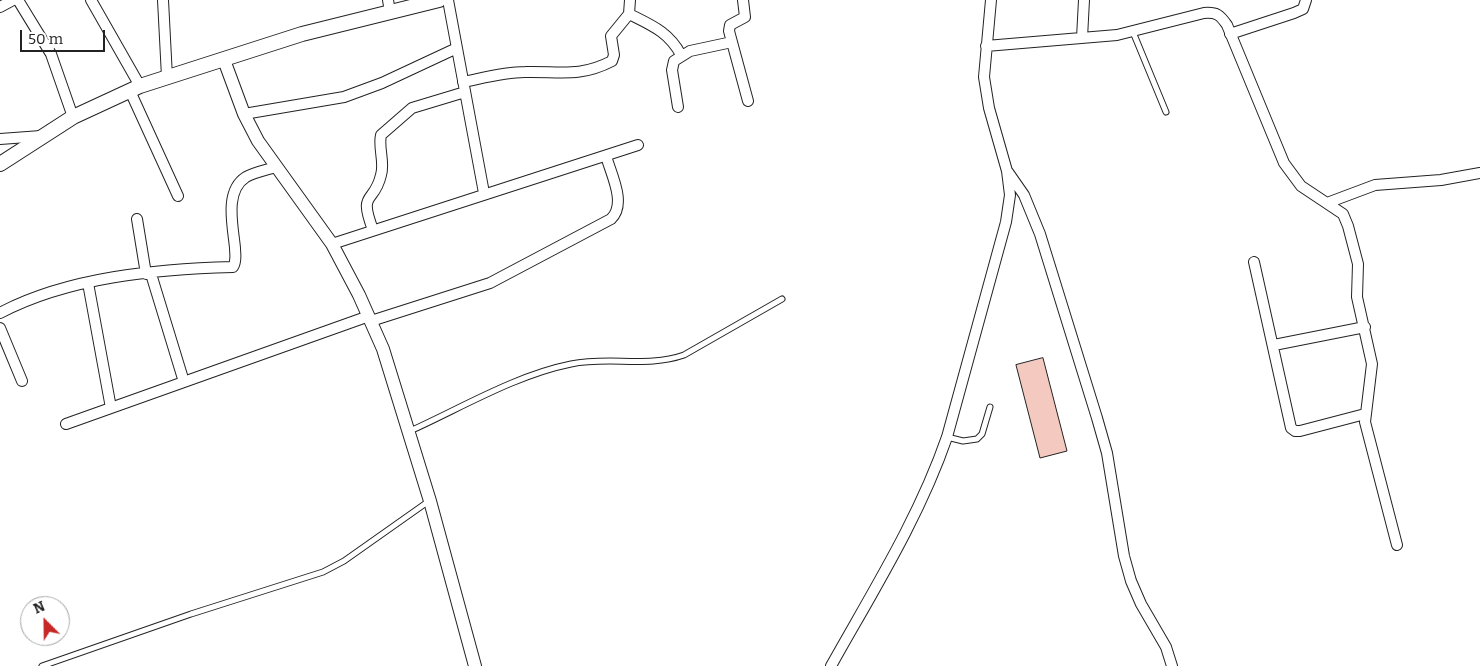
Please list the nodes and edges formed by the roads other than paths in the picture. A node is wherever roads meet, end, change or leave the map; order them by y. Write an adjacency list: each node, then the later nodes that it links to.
1 (13, 0): 13 (street)
2 (18, 0): 30 (street)
3 (91, 0): 25 (street)
4 (163, 0): 23 (street)
5 (439, 0): 12 (main road)
6 (448, 0): 20 (street)
7 (630, 0): 14 (street)
8 (743, 0): 18 (street)
9 (991, 0): 19 (street)
10 (1084, 0): 17 (street)
11 (1306, 0): 16 (street)
12 (389, 6): 22 (main road)
13 (0, 7)
14 (629, 14): 21 (street); 24 (street)
15 (1133, 32): 16 (street); 17 (street); 28 (lane)
16 (1230, 34): 41 (street)
17 (1082, 38): 19 (street)
18 (732, 42): 21 (street); 26 (street)
19 (986, 46): 37 (street)
20 (457, 48): 24 (street); 29 (street)
21 (681, 55): 27 (street)
22 (224, 60): 23 (main road); 29 (street)
23 (167, 77): 25 (main road)
24 (464, 87): 39 (street); 43 (street)
25 (135, 89): 30 (main road); 40 (street)
26 (748, 101)
27 (678, 107)
28 (1166, 112)
29 (244, 114): 36 (street)
30 (73, 117): 31 (main road)
31 (43, 136): 32 (street); 35 (main road)
32 (0, 140)
33 (638, 145): 34 (street)
34 (606, 156): 39 (street); 50 (street)
35 (0, 164)
36 (276, 167): 44 (street); 46 (street)
37 (1007, 171): 61 (street); 67 (street)
38 (1480, 172): 41 (street)
39 (484, 193): 43 (street)
40 (178, 196)
41 (1326, 203): 51 (street)
42 (137, 219): 46 (street)
43 (373, 230): 44 (street)
44 (332, 244): 50 (street)
45 (1254, 262): 53 (street)
46 (148, 274): 47 (street); 55 (street)
47 (88, 283): 49 (street); 57 (street)
48 (782, 299): 60 (lane)
49 (0, 313)
50 (370, 319): 55 (street); 60 (street)
51 (1365, 327): 53 (street); 58 (street)
52 (0, 328): 54 (street)
53 (1274, 345): 58 (street)
54 (22, 381)
55 (184, 382): 57 (street)
56 (990, 407): 61 (lane)
57 (111, 408): 59 (street)
58 (1365, 414): 63 (street)
59 (66, 424)
60 (409, 431): 62 (street)
61 (947, 437): 66 (street)
62 (430, 500): 64 (lane); 65 (street)
63 (1397, 545)
64 (42, 666)
65 (475, 666)
66 (831, 666)
67 (1172, 666)

